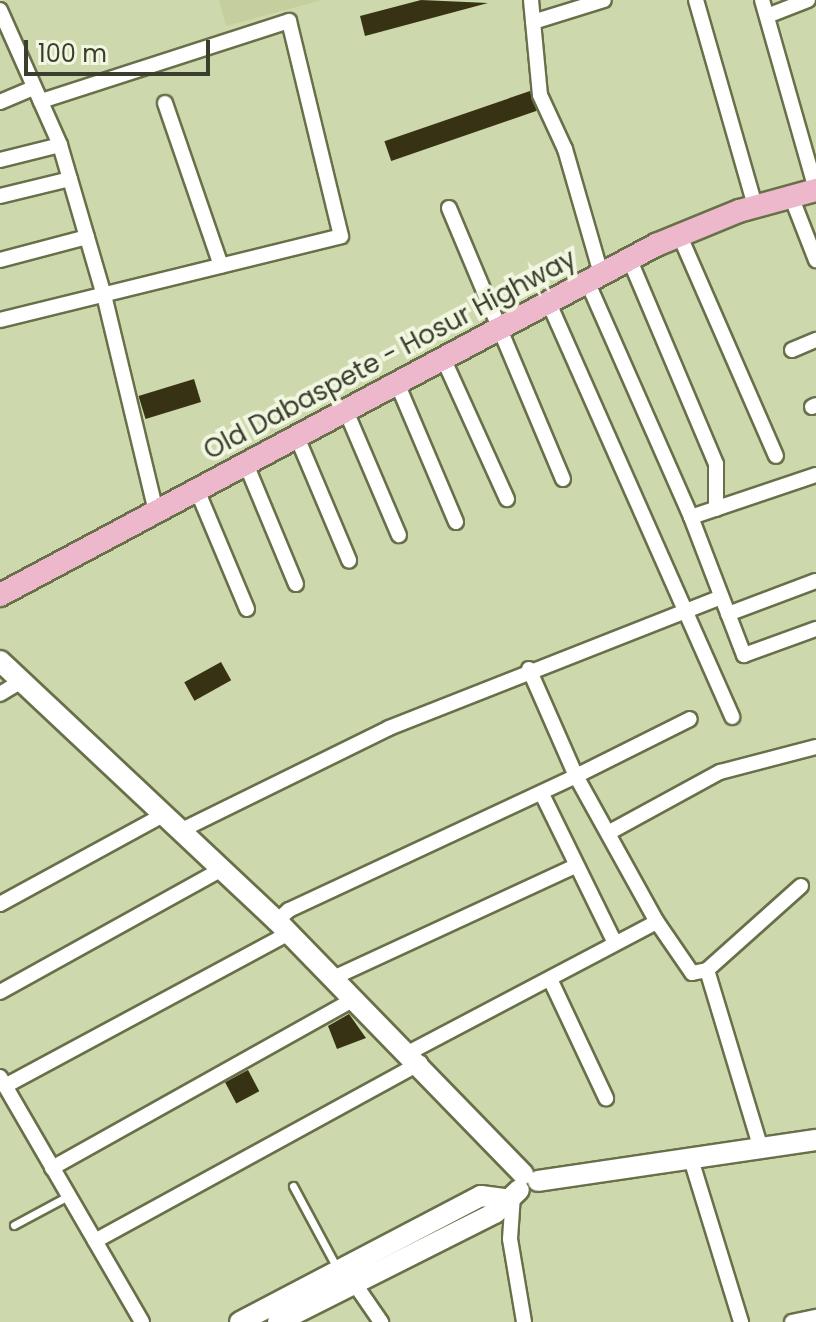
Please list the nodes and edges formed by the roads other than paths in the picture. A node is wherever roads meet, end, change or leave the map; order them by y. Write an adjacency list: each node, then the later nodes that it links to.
1 (531, 0): 8 (street)
2 (604, 0): 8 (street)
3 (696, 0): 20 (street)
4 (762, 0): 7 (street)
5 (808, 0): 7 (street)
6 (0, 10): 9 (street)
7 (767, 16): 17 (street)
8 (533, 22): 28 (street)
9 (5, 34): 10 (street)
10 (33, 88): 11 (street); 12 (street)
11 (41, 101): 14 (street); 27 (street)
12 (0, 102)
13 (165, 103): 27 (street)
14 (60, 145): 15 (street); 16 (street)
15 (0, 160)
16 (70, 179): 18 (street); 23 (street)
17 (816, 190): 19 (main road, Old Dabaspete - Hosur Highway)
18 (0, 196)
19 (791, 196): 20 (main road, Old Dabaspete - Hosur Highway); 26 (street)
20 (755, 206): 22 (main road, Old Dabaspete - Hosur Highway)
21 (449, 208): 32 (street)
22 (679, 234): 24 (main road, Old Dabaspete - Hosur Highway); 39 (street)
23 (87, 237): 25 (street); 29 (street)
24 (629, 258): 28 (main road, Old Dabaspete - Hosur Highway); 45 (street)
25 (0, 260)
26 (816, 260)
27 (221, 266): 29 (street)
28 (594, 277): 30 (main road, Old Dabaspete - Hosur Highway); 47 (street)
29 (104, 295): 31 (street); 46 (street)
30 (548, 301): 32 (main road, Old Dabaspete - Hosur Highway); 56 (street)
31 (0, 320)
32 (497, 327): 35 (main road, Old Dabaspete - Hosur Highway); 42 (street)
33 (816, 340): 34 (street)
34 (792, 350)
35 (443, 358): 36 (main road, Old Dabaspete - Hosur Highway); 44 (street)
36 (397, 383): 37 (main road, Old Dabaspete - Hosur Highway); 48 (street)
37 (346, 411): 38 (main road, Old Dabaspete - Hosur Highway); 49 (street)
38 (297, 437): 40 (main road, Old Dabaspete - Hosur Highway); 50 (street)
39 (776, 456)
40 (246, 464): 43 (main road, Old Dabaspete - Hosur Highway); 52 (street)
41 (816, 475): 45 (street)
42 (563, 479)
43 (197, 490): 46 (main road, Old Dabaspete - Hosur Highway); 55 (street)
44 (507, 499)
45 (716, 509): 47 (street)
46 (156, 512): 53 (main road, Old Dabaspete - Hosur Highway)
47 (691, 517): 54 (street)
48 (456, 522)
49 (399, 535)
50 (349, 560)
51 (816, 581): 57 (street)
52 (296, 584)
53 (0, 595)
54 (721, 597): 56 (street); 57 (street)
55 (247, 609)
56 (685, 611): 60 (street); 63 (street)
57 (728, 614): 58 (street)
58 (816, 629)
59 (0, 661): 61 (main road)
60 (529, 669): 66 (street); 69 (street)
61 (22, 681): 62 (street); 68 (main road)
62 (0, 694)
63 (732, 717)
64 (690, 719): 66 (street)
65 (816, 747): 70 (street)
66 (576, 776): 67 (street); 70 (street)
67 (542, 794): 71 (street); 76 (street)
68 (163, 815): 69 (main road); 74 (street)
69 (180, 831): 72 (main road)
70 (608, 833): 75 (street)
71 (575, 866): 77 (street); 79 (street)
72 (220, 870): 76 (main road); 81 (street)
73 (801, 886): 78 (street)
74 (0, 904)
75 (657, 922): 77 (street); 78 (street)
76 (283, 927): 79 (main road); 84 (street)
77 (614, 941): 80 (street)
78 (707, 970): 87 (street)
79 (333, 978): 82 (main road)
80 (550, 979): 83 (street); 85 (street)
81 (0, 992)
82 (355, 999): 83 (main road); 89 (street)
83 (415, 1058): 91 (main road); 94 (street)
84 (3, 1082): 89 (street)
85 (606, 1098)
86 (816, 1140): 87 (main road)
87 (760, 1146): 88 (main road)
88 (690, 1156): 91 (main road); 103 (street)
89 (52, 1168): 92 (street)
90 (293, 1186): 95 (lane)
91 (519, 1188): 95 (main road); 96 (main road); 102 (street)
92 (68, 1196): 93 (lane); 94 (street)
93 (14, 1225)
94 (95, 1241): 98 (street)
95 (337, 1268): 96 (street); 99 (main road)
96 (358, 1282): 100 (main road); 101 (street)
97 (816, 1317): 104 (street)
98 (142, 1322)
99 (240, 1322)
100 (278, 1322)
101 (381, 1322)
102 (524, 1322)
103 (741, 1322)
104 (792, 1322)

